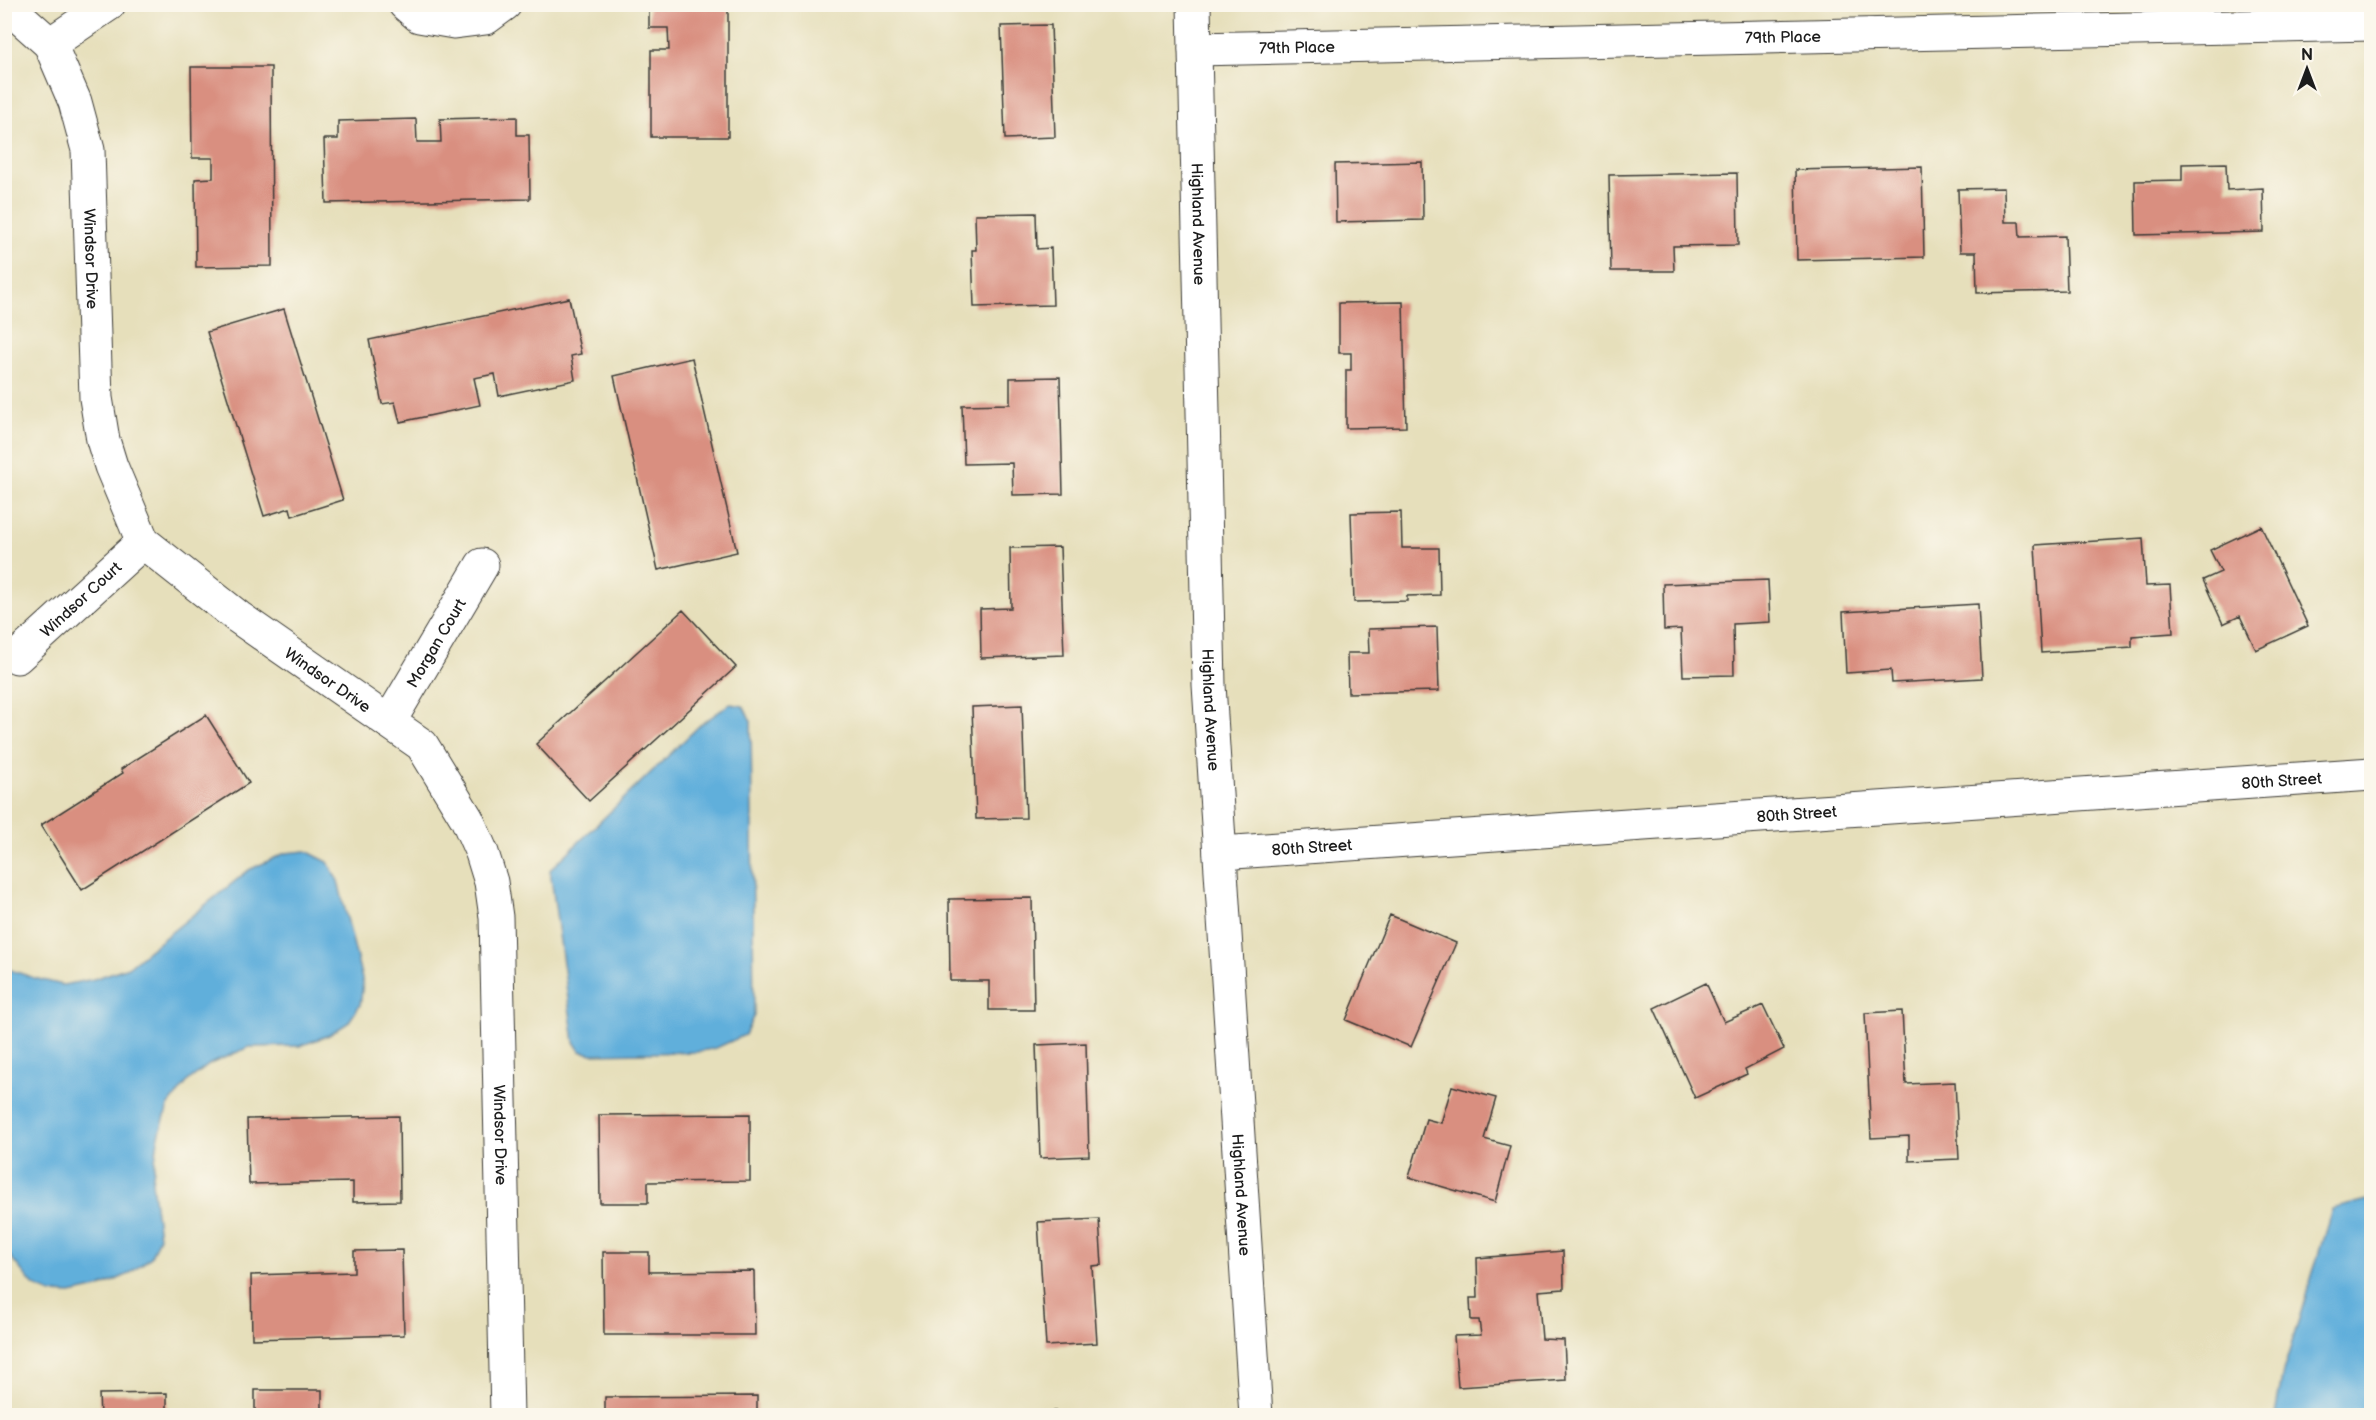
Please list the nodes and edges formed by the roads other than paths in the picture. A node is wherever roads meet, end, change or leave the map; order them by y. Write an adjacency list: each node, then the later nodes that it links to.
1 (5, 4): 7 (street, Windsor Drive)
2 (109, 4): 7 (street)
3 (405, 4): 4 (street)
4 (505, 4)
5 (1194, 4): 8 (street, Highland Avenue)
6 (2372, 24): 8 (street, 79th Place)
7 (51, 44): 9 (street, Windsor Drive)
8 (1195, 49): 14 (street, Highland Avenue)
9 (143, 542): 11 (street, Windsor Court); 12 (street, Windsor Drive)
10 (482, 565): 12 (street, Morgan Court)
11 (17, 657)
12 (389, 722): 15 (street, Windsor Drive)
13 (2372, 774): 14 (street, 80th Street)
14 (1220, 853): 16 (street, Highland Avenue)
15 (507, 1416)
16 (1256, 1416)

